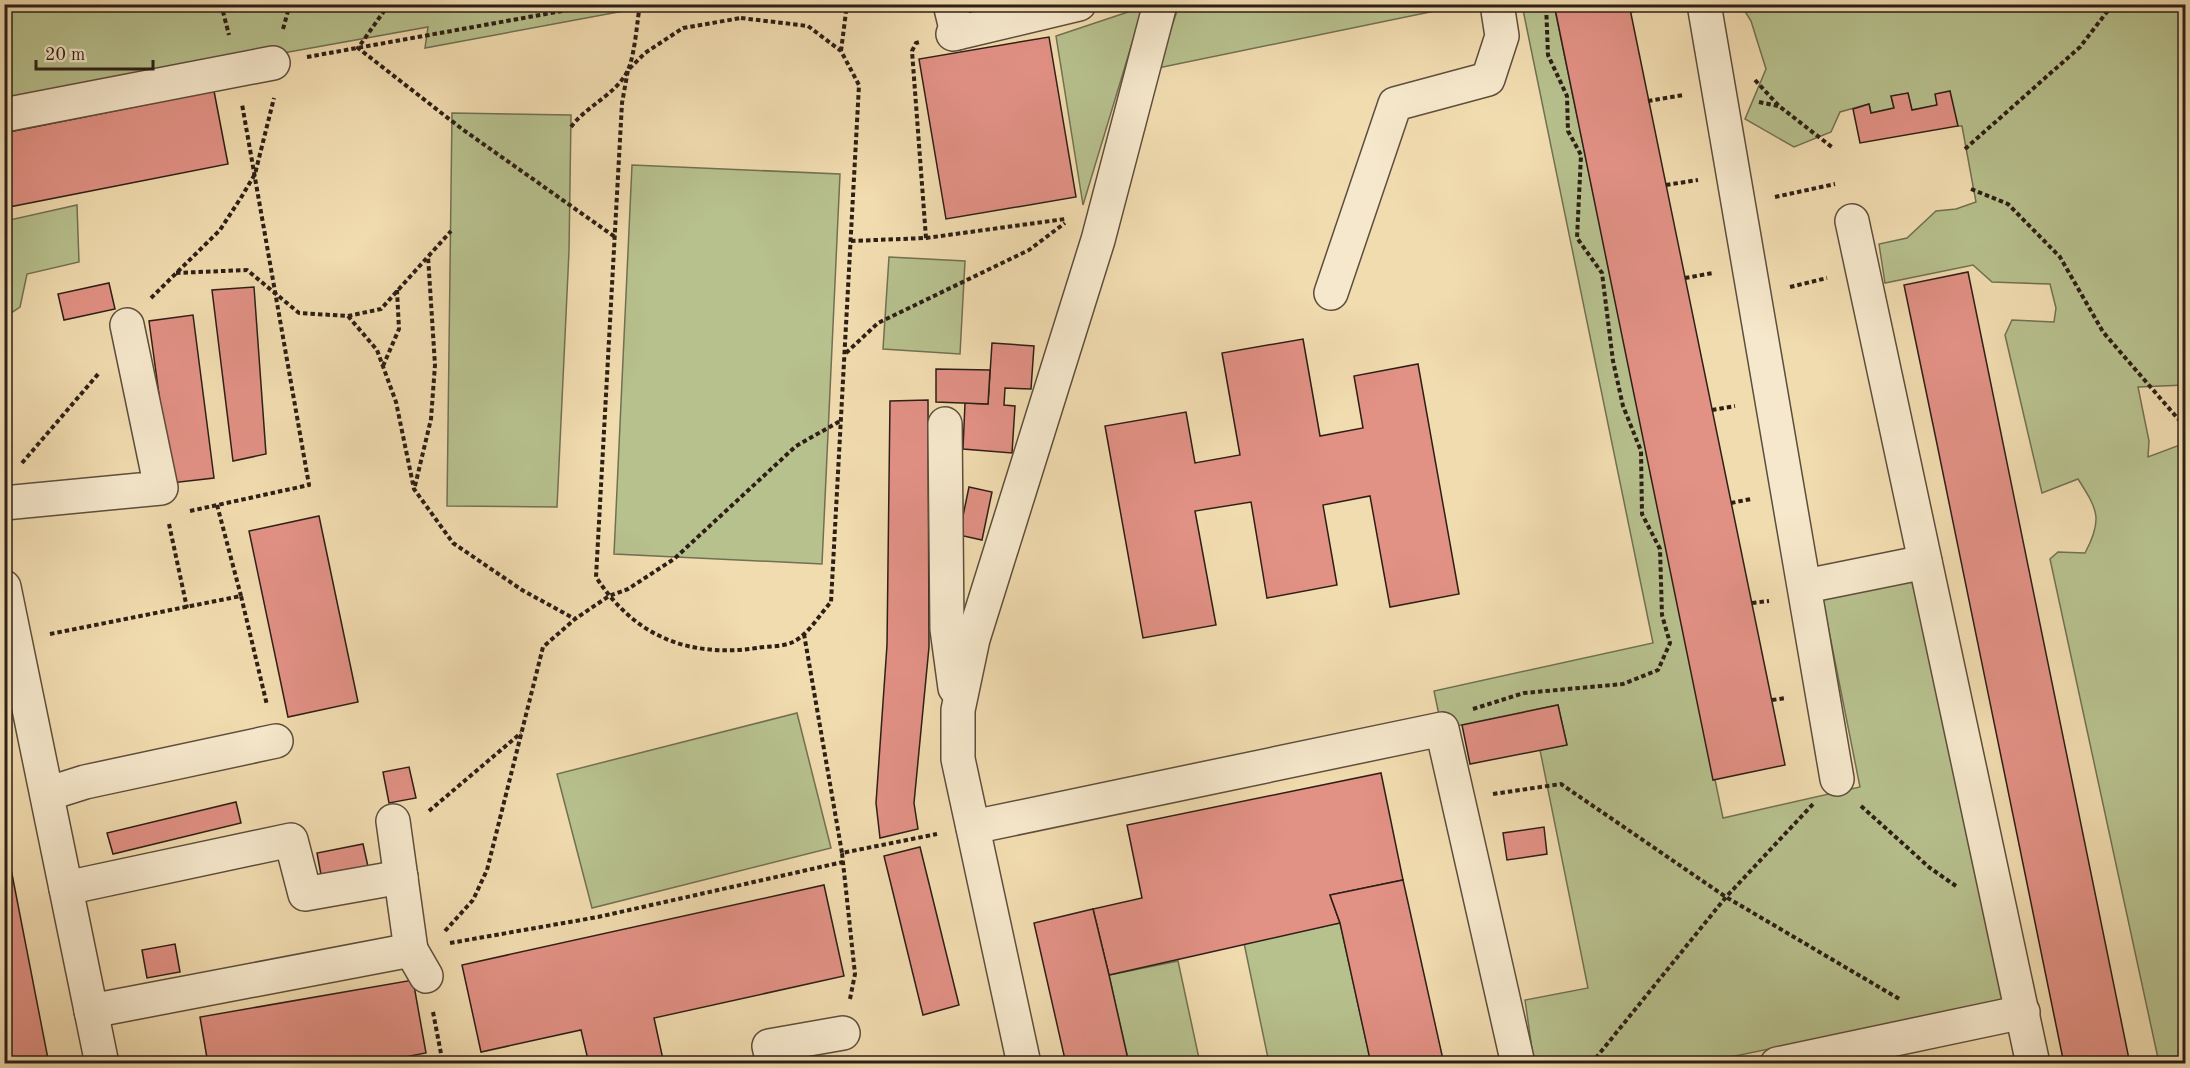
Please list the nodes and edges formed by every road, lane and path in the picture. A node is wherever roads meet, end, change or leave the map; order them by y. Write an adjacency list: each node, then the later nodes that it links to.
1 (389, 4): 14 (path)
2 (601, 4): 14 (path)
3 (640, 4): 18 (path)
4 (847, 4): 15 (path)
5 (1079, 4): 13 (lane)
6 (1160, 4): 62 (lane)
7 (1497, 4): 39 (lane)
8 (1546, 4): 63 (path)
9 (1664, 4): 12 (path)
10 (1704, 4): 28 (lane)
11 (2113, 4): 24 (path)
12 (1630, 10)
13 (953, 24): 32 (path)
14 (358, 48): 16 (path); 31 (path)
15 (841, 51): 18 (path); 33 (path)
16 (273, 63): 17 (lane)
17 (237, 70): 21 (lane); 25 (path)
18 (628, 70): 22 (path); 31 (path)
19 (1749, 73): 23 (path)
20 (274, 106): 25 (path)
21 (4, 115)
22 (571, 127)
23 (1833, 148)
24 (1965, 148)
25 (255, 174): 36 (path); 38 (path)
26 (1835, 184): 28 (path)
27 (1971, 189): 47 (path)
28 (1739, 206): 40 (lane)
29 (1852, 221): 35 (lane)
30 (451, 231): 34 (path)
31 (615, 237): 57 (path)
32 (926, 238): 33 (path); 43 (path)
33 (851, 241): 43 (path)
34 (428, 255): 37 (path); 49 (path)
35 (1863, 269): 40 (path); 53 (lane)
36 (175, 273): 38 (path); 42 (path)
37 (397, 290): 41 (path); 44 (path)
38 (276, 293): 41 (path); 52 (path)
39 (1331, 293)
40 (1755, 296): 54 (lane)
41 (348, 316): 44 (path)
42 (127, 325): 48 (path); 50 (lane)
43 (846, 354): 45 (path)
44 (383, 366): 49 (path)
45 (842, 419): 57 (path); 60 (path)
46 (945, 424): 62 (lane)
47 (2186, 429)
48 (20, 466)
49 (414, 489): 59 (path)
50 (164, 502): 51 (lane); 52 (path); 58 (path)
51 (4, 503)
52 (217, 505): 56 (path)
53 (1925, 562): 54 (lane); 76 (lane)
54 (1806, 586): 66 (lane)
55 (4, 587): 61 (lane)
56 (241, 596): 58 (path); 65 (path)
57 (609, 596): 59 (path); 60 (path)
58 (187, 608): 61 (path)
59 (575, 619): 64 (path)
60 (804, 634): 71 (path)
61 (16, 646): 67 (lane)
62 (959, 717): 69 (lane)
63 (1442, 729): 68 (lane); 69 (lane)
64 (522, 732): 70 (path); 77 (path)
65 (276, 741): 67 (lane)
66 (1837, 779): 75 (path); 76 (path)
67 (46, 794): 74 (lane)
68 (1458, 799): 75 (path); 87 (lane)
69 (973, 827): 71 (path); 86 (lane)
70 (394, 830): 73 (lane)
71 (842, 853): 72 (path)
72 (843, 862): 77 (path); 78 (path)
73 (401, 877): 74 (lane); 77 (lane)
74 (66, 888): 79 (lane)
75 (1726, 897): 81 (path); 88 (path)
76 (2002, 916): 80 (lane)
77 (423, 957): 79 (lane); 84 (path)
78 (855, 974)
79 (91, 1011): 83 (lane)
80 (2023, 1012): 81 (lane); 90 (lane)
81 (1948, 1028): 89 (lane)
82 (843, 1033): 85 (lane)
83 (102, 1064)
84 (443, 1064)
85 (773, 1064)
86 (1024, 1064)
87 (1518, 1064)
88 (1590, 1064)
89 (1777, 1064)
90 (2033, 1064)

